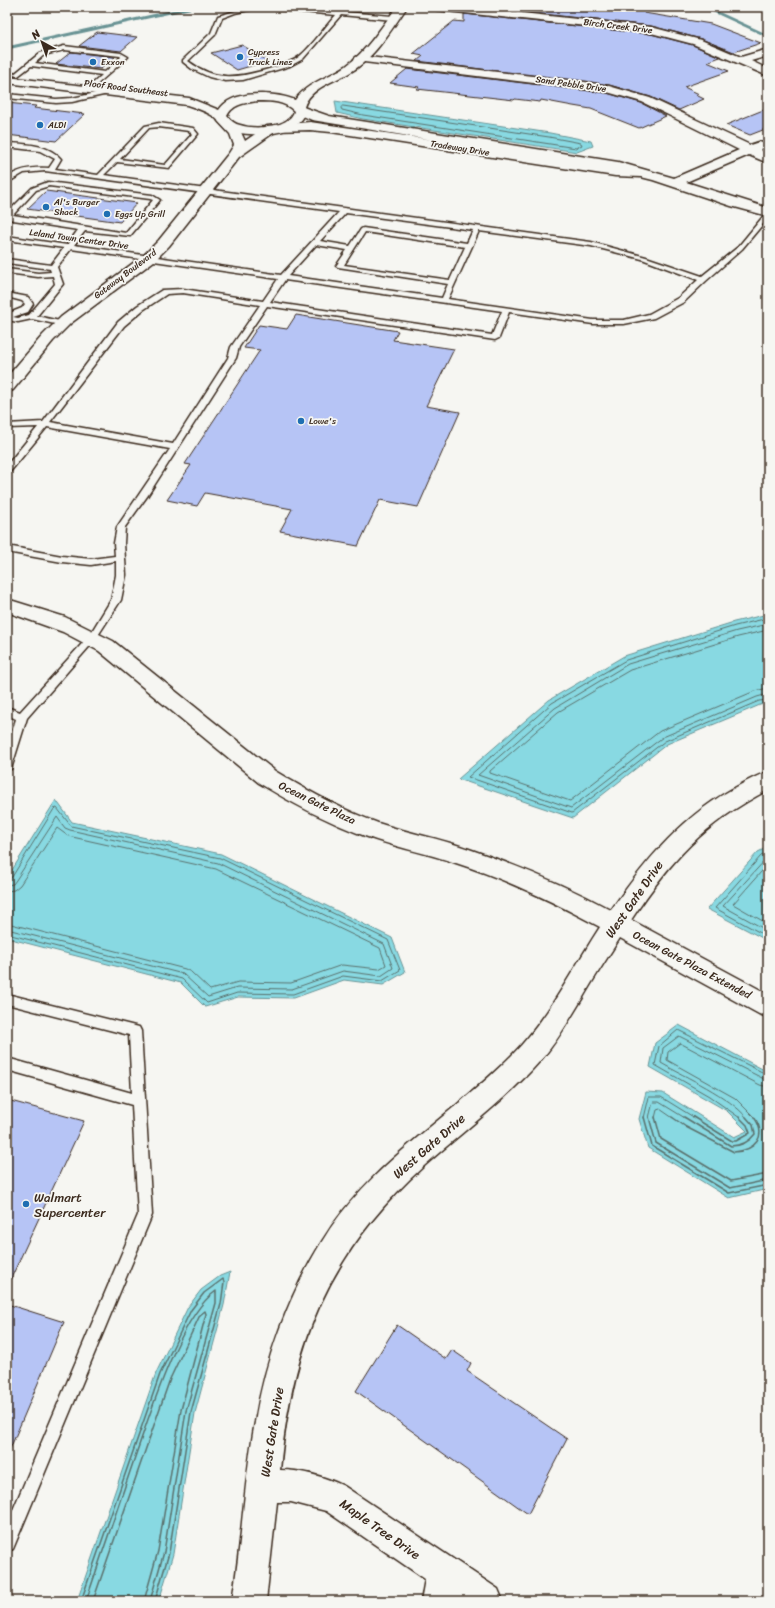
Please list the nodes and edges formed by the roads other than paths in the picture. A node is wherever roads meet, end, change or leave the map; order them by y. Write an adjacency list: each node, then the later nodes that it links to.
1 (256, 7): 5 (lane)
2 (260, 7): 5 (lane)
3 (402, 7): 6 (street)
4 (437, 7): 9 (street, Birch Creek Drive)
5 (340, 13): 6 (lane)
6 (393, 18): 8 (street)
7 (768, 52): 9 (street)
8 (360, 59): 14 (street); 27 (street, Sand Pebble Drive)
9 (741, 61): 11 (street, Birch Creek Drive)
10 (31, 64): 12 (lane); 12 (lane); 13 (lane)
11 (768, 73)
12 (106, 74): 15 (lane)
13 (10, 76): 15 (street, Ploof Road Southeast); 16 (street, Ploof Road Southeast)
14 (325, 81): 19 (street); 22 (street)
15 (94, 85): 20 (street, Ploof Road Southeast)
16 (55, 86): 17 (street, Ploof Road Southeast); 21 (lane)
17 (106, 93): 21 (lane); 23 (street, Ploof Road Southeast)
18 (7, 96): 21 (lane)
19 (258, 97): 20 (street); 22 (street, Tradeway Drive)
20 (245, 99): 23 (street)
21 (63, 101)
22 (299, 109): 24 (street, Gateway Boulevard); 32 (street, Tradeway Drive)
23 (223, 119): 24 (street, Tradeway Drive); 28 (street)
24 (275, 129): 28 (street, Gateway Boulevard); 32 (street, Tradeway Drive)
25 (768, 143): 27 (street)
26 (7, 145): 31 (lane)
27 (749, 150): 29 (street, Sand Pebble Drive); 36 (street)
28 (235, 154): 37 (street, Gateway Boulevard)
29 (768, 158)
30 (116, 160): 30 (lane); 33 (lane)
31 (51, 170): 33 (lane); 35 (lane)
32 (641, 173): 36 (street, Tradeway Drive)
33 (100, 176): 34 (lane)
34 (128, 180): 37 (lane); 38 (lane)
35 (7, 181)
36 (675, 182): 40 (street, Tradeway Drive)
37 (206, 191): 39 (lane); 49 (street, Gateway Boulevard)
38 (118, 193): 41 (lane); 43 (lane)
39 (344, 211): 42 (lane); 45 (lane)
40 (768, 213): 55 (lane, Leland Town Center Drive)
41 (8, 215): 43 (lane)
42 (477, 228): 46 (lane); 55 (lane)
43 (83, 229): 47 (lane)
44 (7, 238): 47 (lane, Leland Town Center Drive)
45 (316, 243): 48 (lane); 54 (lane)
46 (469, 245): 48 (lane); 56 (lane)
47 (69, 247): 49 (lane, Leland Town Center Drive); 51 (lane)
48 (351, 248): 56 (lane)
49 (149, 258): 54 (lane, Leland Town Center Drive); 63 (street, Gateway Boulevard)
50 (7, 260): 51 (lane)
51 (53, 267): 53 (lane)
52 (7, 271): 53 (lane)
53 (56, 274): 62 (lane)
54 (283, 277): 58 (lane, Leland Town Center Drive); 59 (lane)
55 (703, 279): 60 (lane, Leland Town Center Drive)
56 (452, 282): 58 (lane)
57 (7, 295): 61 (lane)
58 (444, 301): 60 (lane, Leland Town Center Drive)
59 (266, 303): 60 (lane); 65 (lane); 67 (lane)
60 (506, 310)
61 (7, 318): 62 (lane)
62 (32, 318): 63 (lane)
63 (61, 324): 64 (street, Gateway Boulevard)
64 (7, 387)
65 (45, 424): 66 (lane); 67 (lane); 68 (lane)
66 (7, 426)
67 (175, 447): 70 (lane)
68 (7, 470)
69 (7, 549): 70 (lane)
70 (119, 558): 72 (lane)
71 (7, 605): 72 (street, Ocean Gate Plaza)
72 (92, 638): 74 (lane); 77 (street, Ocean Gate Plaza)
73 (7, 711): 74 (lane)
74 (22, 717): 75 (lane)
75 (7, 766)
76 (768, 780): 77 (street, West Gate Drive)
77 (616, 924): 79 (street, Ocean Gate Plaza Extended); 82 (street, West Gate Drive)
78 (7, 998): 81 (lane)
79 (768, 1006)
80 (7, 1064): 81 (lane)
81 (139, 1101): 83 (lane)
82 (264, 1485): 84 (street, Maple Tree Drive); 85 (street, West Gate Drive)
83 (7, 1543)
84 (441, 1587): 86 (street, Maple Tree Drive)
85 (249, 1601)
86 (486, 1601)

